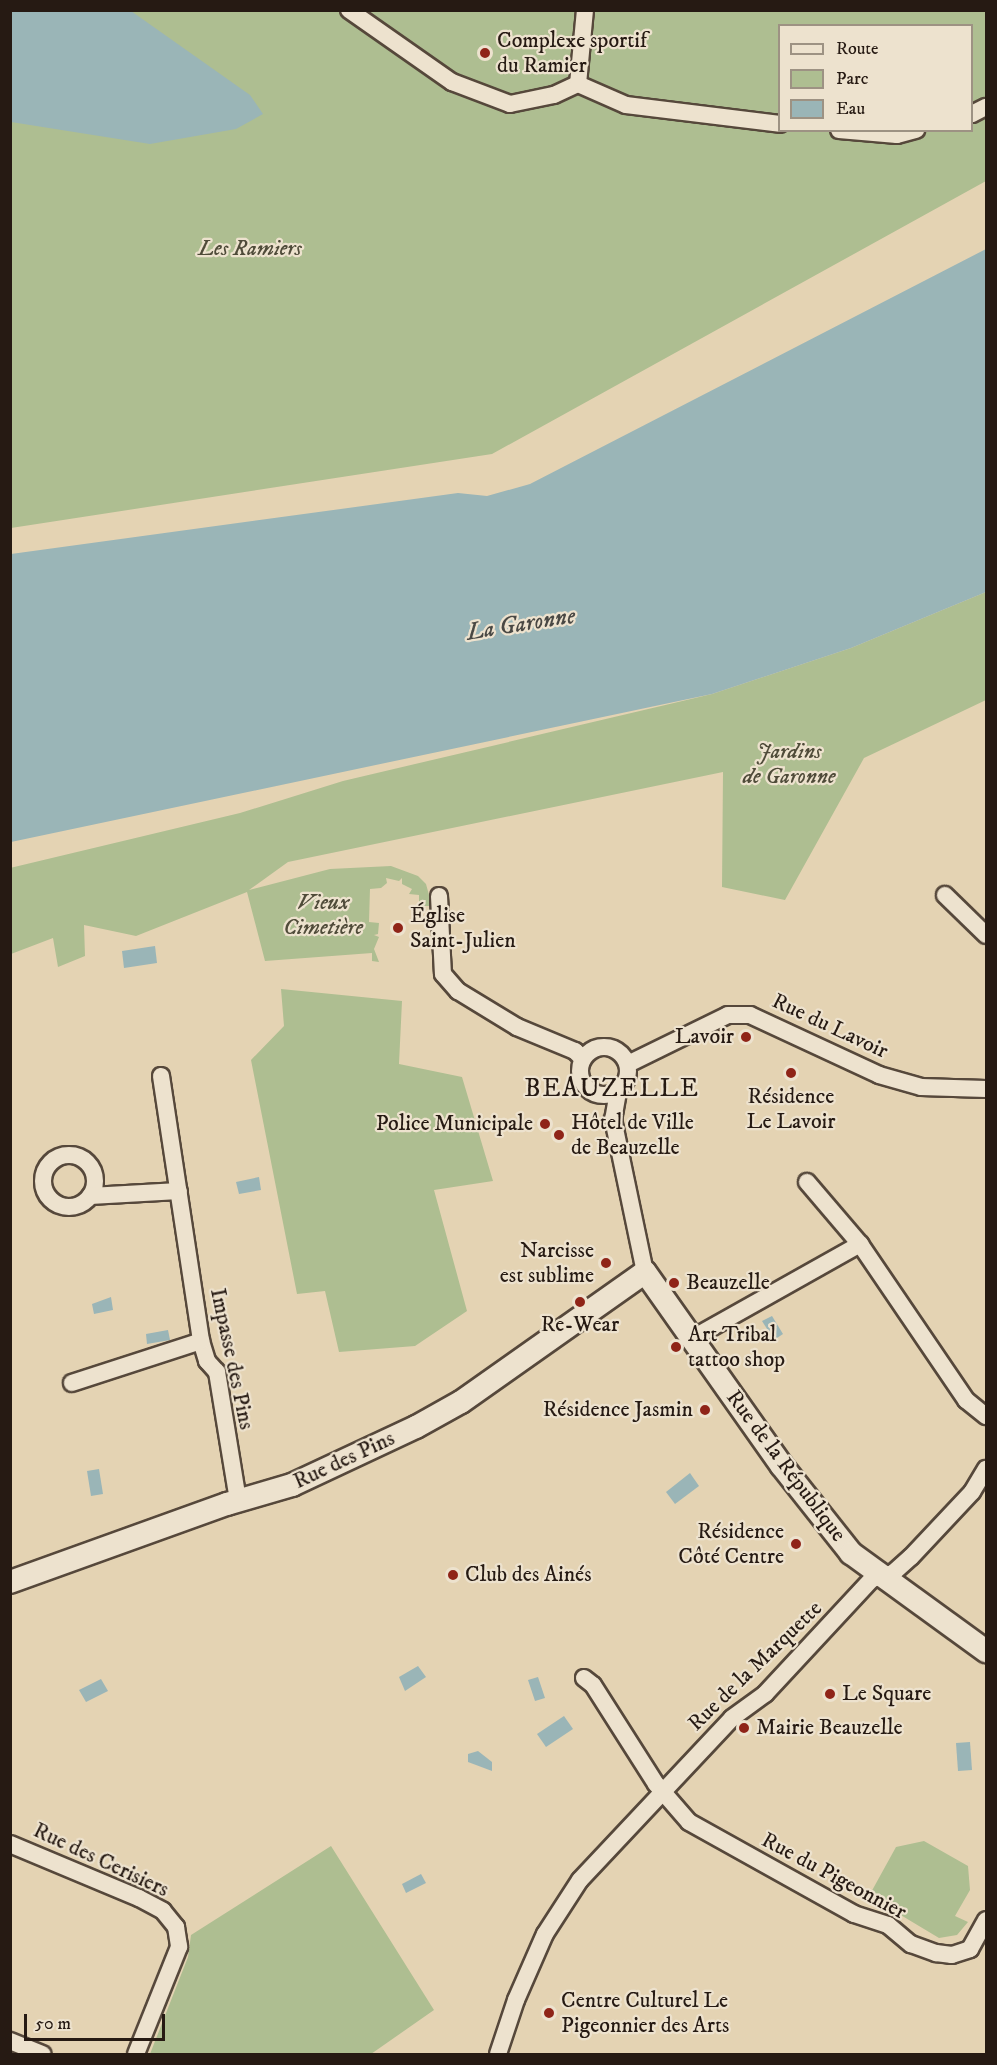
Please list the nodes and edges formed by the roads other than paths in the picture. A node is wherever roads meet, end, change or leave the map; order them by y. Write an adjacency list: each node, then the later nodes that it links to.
1 (349, 10): 3 (street)
2 (585, 10): 3 (street)
3 (578, 84): 6 (street)
4 (987, 108): 5 (street)
5 (973, 114)
6 (778, 124)
7 (862, 132): 8 (street)
8 (908, 132)
9 (945, 895): 11 (street)
10 (440, 896): 12 (street)
11 (987, 935)
12 (583, 1059): 13 (street); 16 (street)
13 (628, 1064): 15 (street, Rue du Lavoir); 16 (street)
14 (161, 1076): 18 (street, Impasse des Pins)
15 (987, 1089)
16 (618, 1092): 21 (street)
17 (807, 1182): 20 (street)
18 (179, 1191): 19 (street); 23 (street, Impasse des Pins)
19 (90, 1196)
20 (860, 1244): 22 (street); 25 (street)
21 (645, 1272): 22 (street, Rue de la République); 27 (street, Rue des Pins)
22 (691, 1339): 28 (street, Rue de la République)
23 (201, 1341): 24 (street); 27 (street, Impasse des Pins)
24 (72, 1383)
25 (987, 1416)
26 (987, 1469): 28 (street, Rue de la Marquette)
27 (238, 1500): 29 (street, Rue des Pins)
28 (882, 1577): 30 (street, Rue de la République); 32 (street, Rue de la Marquette)
29 (10, 1582)
30 (987, 1651)
31 (584, 1678): 32 (street)
32 (661, 1791): 34 (street, Rue du Pigeonnier); 38 (street, Rue de la Marquette)
33 (10, 1844): 37 (street, Rue des Cerisiers)
34 (987, 1920)
35 (10, 2042): 36 (street)
36 (42, 2055)
37 (136, 2055)
38 (498, 2055)

